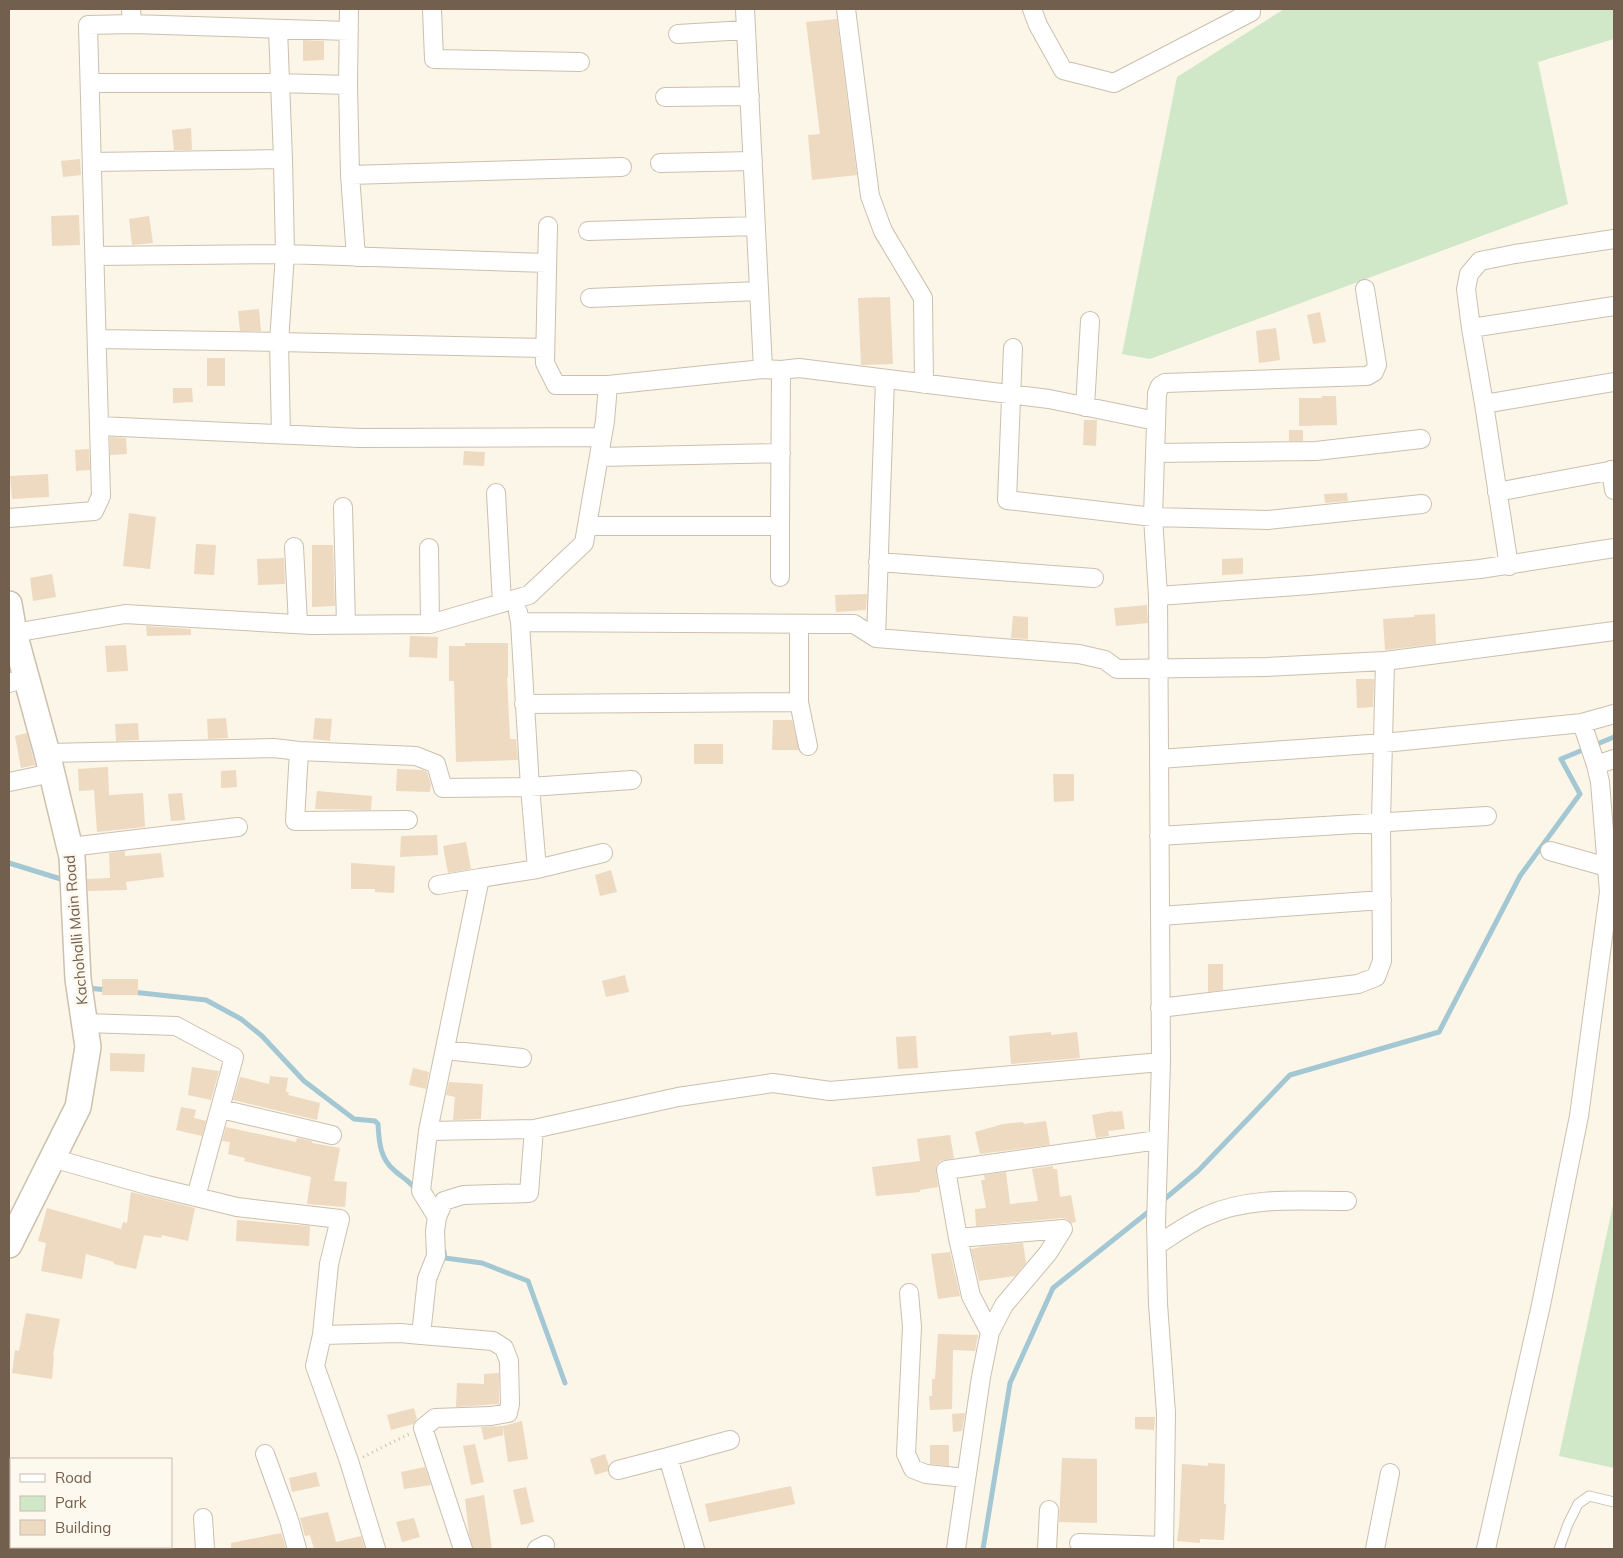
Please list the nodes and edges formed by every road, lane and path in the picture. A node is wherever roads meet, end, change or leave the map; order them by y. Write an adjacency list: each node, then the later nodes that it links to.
1 (349, 9): 10 (street)
2 (432, 9): 12 (street)
3 (745, 9): 9 (street)
4 (846, 9): 46 (street)
5 (1032, 9): 6 (street)
6 (1250, 9)
7 (132, 16): 8 (street); 13 (street)
8 (278, 29): 10 (street); 14 (street)
9 (746, 30): 11 (street); 17 (street)
10 (349, 31): 15 (street)
11 (678, 34)
12 (580, 62)
13 (91, 83): 14 (street); 20 (street)
14 (279, 83): 15 (street); 18 (street)
15 (348, 85): 23 (street)
16 (664, 96): 17 (street)
17 (750, 96): 19 (street)
18 (283, 159): 20 (street); 28 (street)
19 (753, 161): 21 (street); 25 (street)
20 (93, 162): 29 (street)
21 (660, 163)
22 (622, 167): 23 (street)
23 (350, 175): 30 (street)
24 (548, 226): 31 (street)
25 (756, 226): 26 (street); 33 (street)
26 (588, 231)
27 (1614, 239): 37 (street)
28 (285, 254): 29 (street); 30 (street); 39 (street)
29 (95, 256): 38 (street)
30 (356, 256): 31 (street)
31 (547, 263): 40 (street)
32 (1365, 290): 51 (street)
33 (759, 291): 34 (street); 42 (street)
34 (590, 298)
35 (1614, 306): 37 (street)
36 (1090, 320): 50 (street)
37 (1471, 328): 49 (street)
38 (97, 339): 39 (street); 52 (street)
39 (279, 342): 40 (street); 53 (street)
40 (545, 348): 47 (street)
41 (1013, 348): 48 (street)
42 (763, 369): 43 (street); 47 (street)
43 (781, 370): 44 (street); 56 (street)
44 (885, 379): 46 (street); 72 (street)
45 (1614, 382): 49 (street)
46 (924, 384): 48 (street)
47 (608, 385): 54 (street)
48 (1011, 394): 50 (street); 65 (street)
49 (1484, 404): 61 (street)
50 (1085, 407): 51 (street)
51 (1156, 422): 57 (street)
52 (99, 426): 53 (street); 66 (street)
53 (281, 434): 54 (street)
54 (602, 437): 58 (street)
55 (1421, 439): 57 (street)
56 (781, 453): 58 (street); 68 (street)
57 (1156, 453): 65 (street)
58 (599, 457): 67 (street)
59 (1612, 470): 60 (street); 61 (street)
60 (1614, 490)
61 (1497, 492): 73 (street)
62 (496, 493): 77 (street)
63 (1422, 504): 65 (street)
64 (343, 507): 81 (street)
65 (1153, 517): 76 (street)
66 (9, 518)
67 (587, 526): 68 (street); 77 (street)
68 (780, 526): 74 (street)
69 (294, 547): 80 (street)
70 (430, 548): 82 (street)
71 (1614, 553): 73 (street)
72 (878, 562): 75 (street); 86 (street)
73 (1509, 566): 76 (street)
74 (780, 577)
75 (1094, 578)
76 (1158, 596): 88 (street)
77 (509, 601): 79 (street); 82 (street)
78 (9, 604): 85 (street, Kachohalli Main Road)
79 (520, 622): 83 (street); 91 (street)
80 (298, 624): 81 (street); 85 (street)
81 (346, 624): 82 (street)
82 (430, 624)
83 (799, 624): 86 (street); 90 (street)
84 (1614, 631): 87 (street)
85 (14, 633): 89 (street, Kachohalli Main Road)
86 (876, 638): 88 (street)
87 (1385, 661): 88 (street); 93 (street)
88 (1158, 670): 97 (street)
89 (18, 680): 99 (street, Kachohalli Main Road)
90 (799, 702): 91 (street); 95 (street)
91 (524, 704): 102 (street)
92 (1614, 714): 94 (street)
93 (1384, 743): 94 (street); 97 (street); 105 (street)
94 (1590, 745): 98 (street); 108 (street)
95 (808, 746)
96 (299, 750): 99 (street); 102 (street); 104 (street)
97 (1159, 759): 107 (street)
98 (1614, 760)
99 (49, 763): 101 (street); 109 (street, Kachohalli Main Road)
100 (632, 780): 102 (street)
101 (9, 782)
102 (530, 787): 113 (street)
103 (1487, 816): 105 (street)
104 (408, 820)
105 (1381, 822): 107 (street); 116 (street)
106 (238, 827): 109 (street)
107 (1159, 836): 117 (street)
108 (1609, 837): 112 (street)
109 (70, 847): 119 (street, Kachohalli Main Road)
110 (1550, 851): 112 (street)
111 (603, 853): 113 (street)
112 (1607, 867): 160 (street)
113 (537, 869): 114 (street)
114 (480, 878): 115 (street); 120 (street)
115 (438, 884)
116 (1382, 900): 117 (street); 118 (street)
117 (1160, 916): 118 (street)
118 (1160, 1008): 122 (street)
119 (85, 1023): 123 (street); 128 (street, Kachohalli Main Road)
120 (445, 1050): 121 (street); 125 (street)
121 (522, 1058)
122 (1160, 1062): 124 (street); 127 (street)
123 (221, 1109): 126 (street); 129 (street)
124 (534, 1129): 125 (street); 131 (street)
125 (428, 1131): 131 (street)
126 (332, 1135)
127 (1158, 1140): 132 (street); 134 (street)
128 (52, 1158): 129 (street); 133 (street, Kachohalli Main Road)
129 (196, 1197): 137 (street)
130 (1347, 1201): 134 (street)
131 (437, 1217): 138 (street)
132 (958, 1238): 136 (street); 136 (street)
133 (9, 1245)
134 (1157, 1245): 151 (street)
135 (909, 1293): 146 (street)
136 (990, 1332): 146 (street)
137 (322, 1335): 138 (street); 143 (street)
138 (421, 1335): 139 (street)
139 (423, 1428): 143 (path); 155 (street)
140 (730, 1440): 142 (street)
141 (265, 1454): 153 (street)
142 (668, 1457): 144 (street); 156 (street)
143 (348, 1461): 154 (street)
144 (618, 1470)
145 (1390, 1473): 159 (street)
146 (966, 1478): 157 (street)
147 (1614, 1502): 161 (lane)
148 (1049, 1510): 158 (street)
149 (203, 1518): 152 (street)
150 (1079, 1543): 151 (street)
151 (1164, 1547)
152 (206, 1549)
153 (297, 1549)
154 (376, 1549)
155 (463, 1549)
156 (695, 1549)
157 (956, 1549)
158 (1047, 1549)
159 (1375, 1549)
160 (1486, 1549)
161 (1559, 1549)

